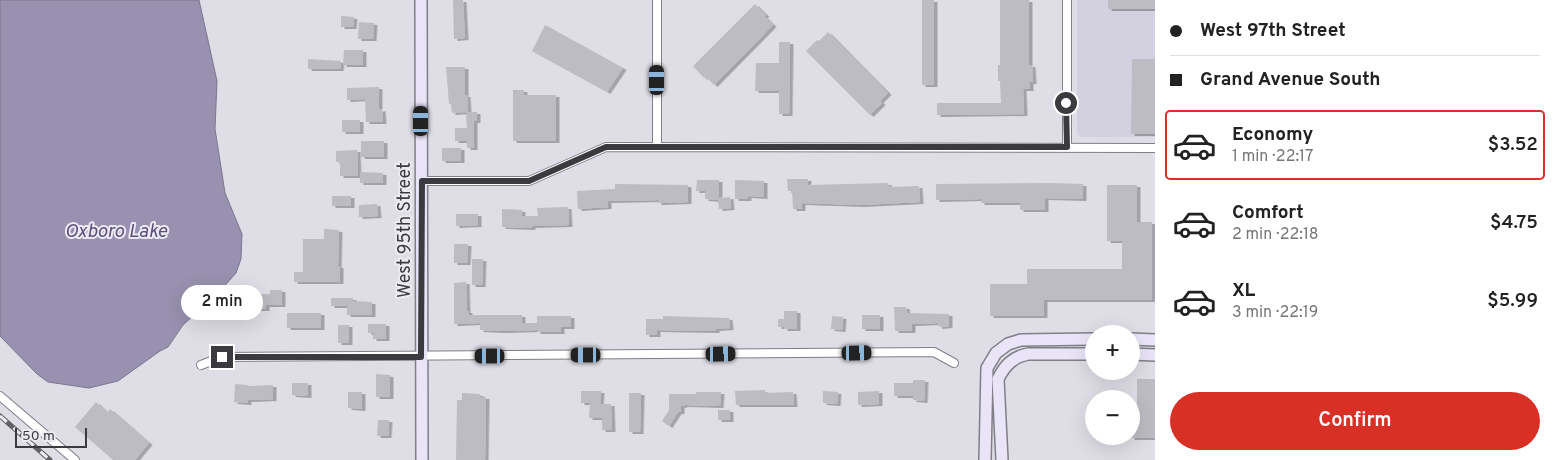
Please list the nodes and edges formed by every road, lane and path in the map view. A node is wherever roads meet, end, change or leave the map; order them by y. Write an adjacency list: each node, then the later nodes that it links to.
1 (421, 0): 7 (street, West 95th Street)
2 (657, 0): 4 (street)
3 (1067, 0): 5 (street)
4 (657, 146): 5 (street); 7 (street)
5 (1067, 147): 6 (street)
6 (1155, 148)
7 (422, 181): 14 (street, West 95th Street)
8 (1085, 339): 17 (street)
9 (1140, 339): 10 (street)
10 (1155, 340)
11 (1085, 354): 18 (street)
12 (1140, 354): 13 (street)
13 (1155, 355)
14 (421, 357): 15 (street); 16 (street); 23 (street, West 95th Street)
15 (954, 363)
16 (201, 365)
17 (986, 385): 18 (street); 20 (street)
18 (998, 387): 21 (street)
19 (0, 396): 22 (street)
20 (985, 455): 21 (street)
21 (1002, 455)
22 (74, 460)
23 (422, 460)

